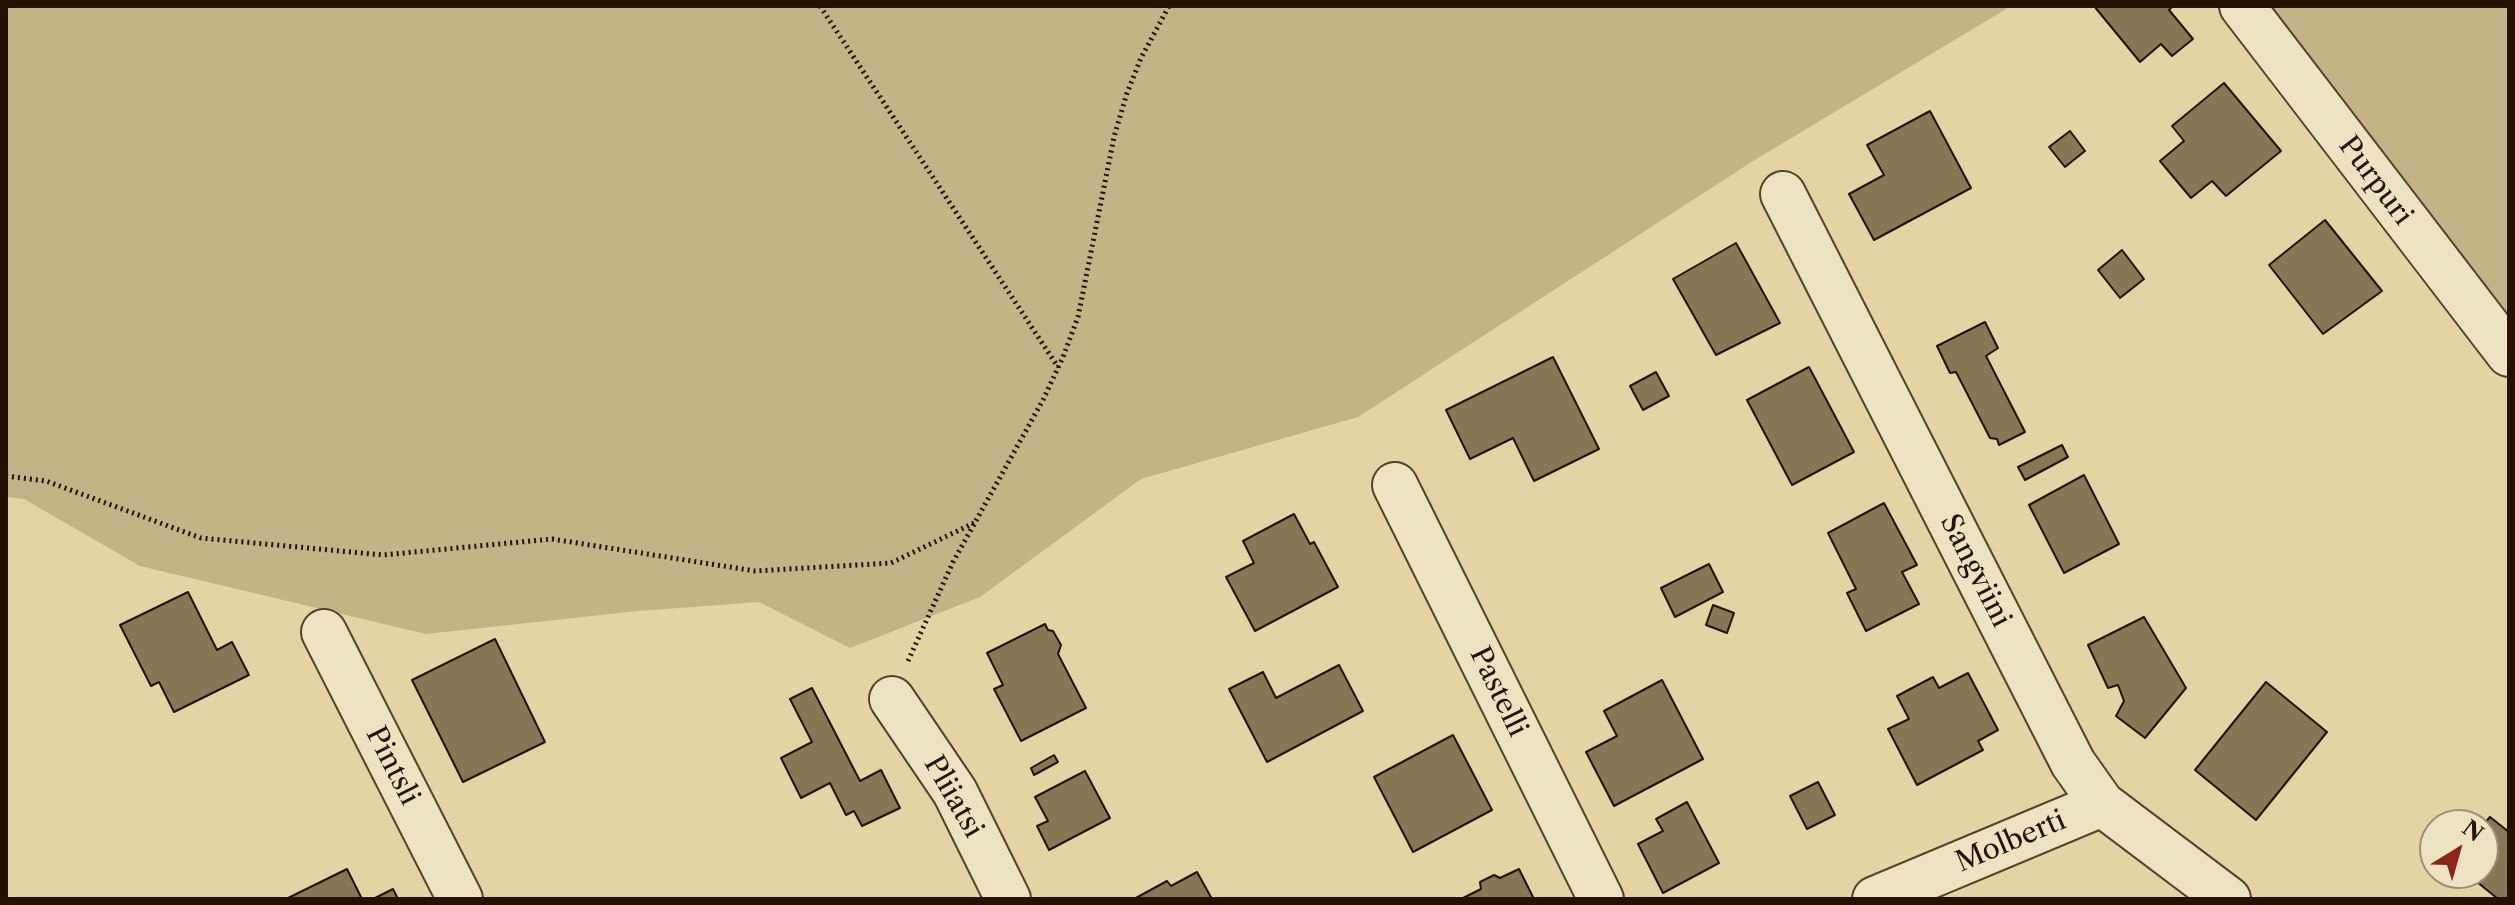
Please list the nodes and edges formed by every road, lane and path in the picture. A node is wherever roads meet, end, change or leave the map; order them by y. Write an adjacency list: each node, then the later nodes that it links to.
1 (820, 6): 6 (path)
2 (1169, 6): 6 (path)
3 (2242, 6): 5 (street, Purpuri)
4 (1783, 194): 12 (street, Sangviini)
5 (2509, 354)
6 (1058, 367): 9 (path)
7 (6, 476): 9 (path)
8 (1395, 485): 15 (street, Pastelli)
9 (974, 523): 11 (path)
10 (324, 632): 13 (street, Pintsli)
11 (892, 699): 14 (street, Pliiatsi)
12 (2102, 804): 16 (street, Molberti); 17 (street, Sangviini)
13 (460, 899)
14 (1008, 899)
15 (1601, 899)
16 (1875, 899)
17 (2228, 899)

